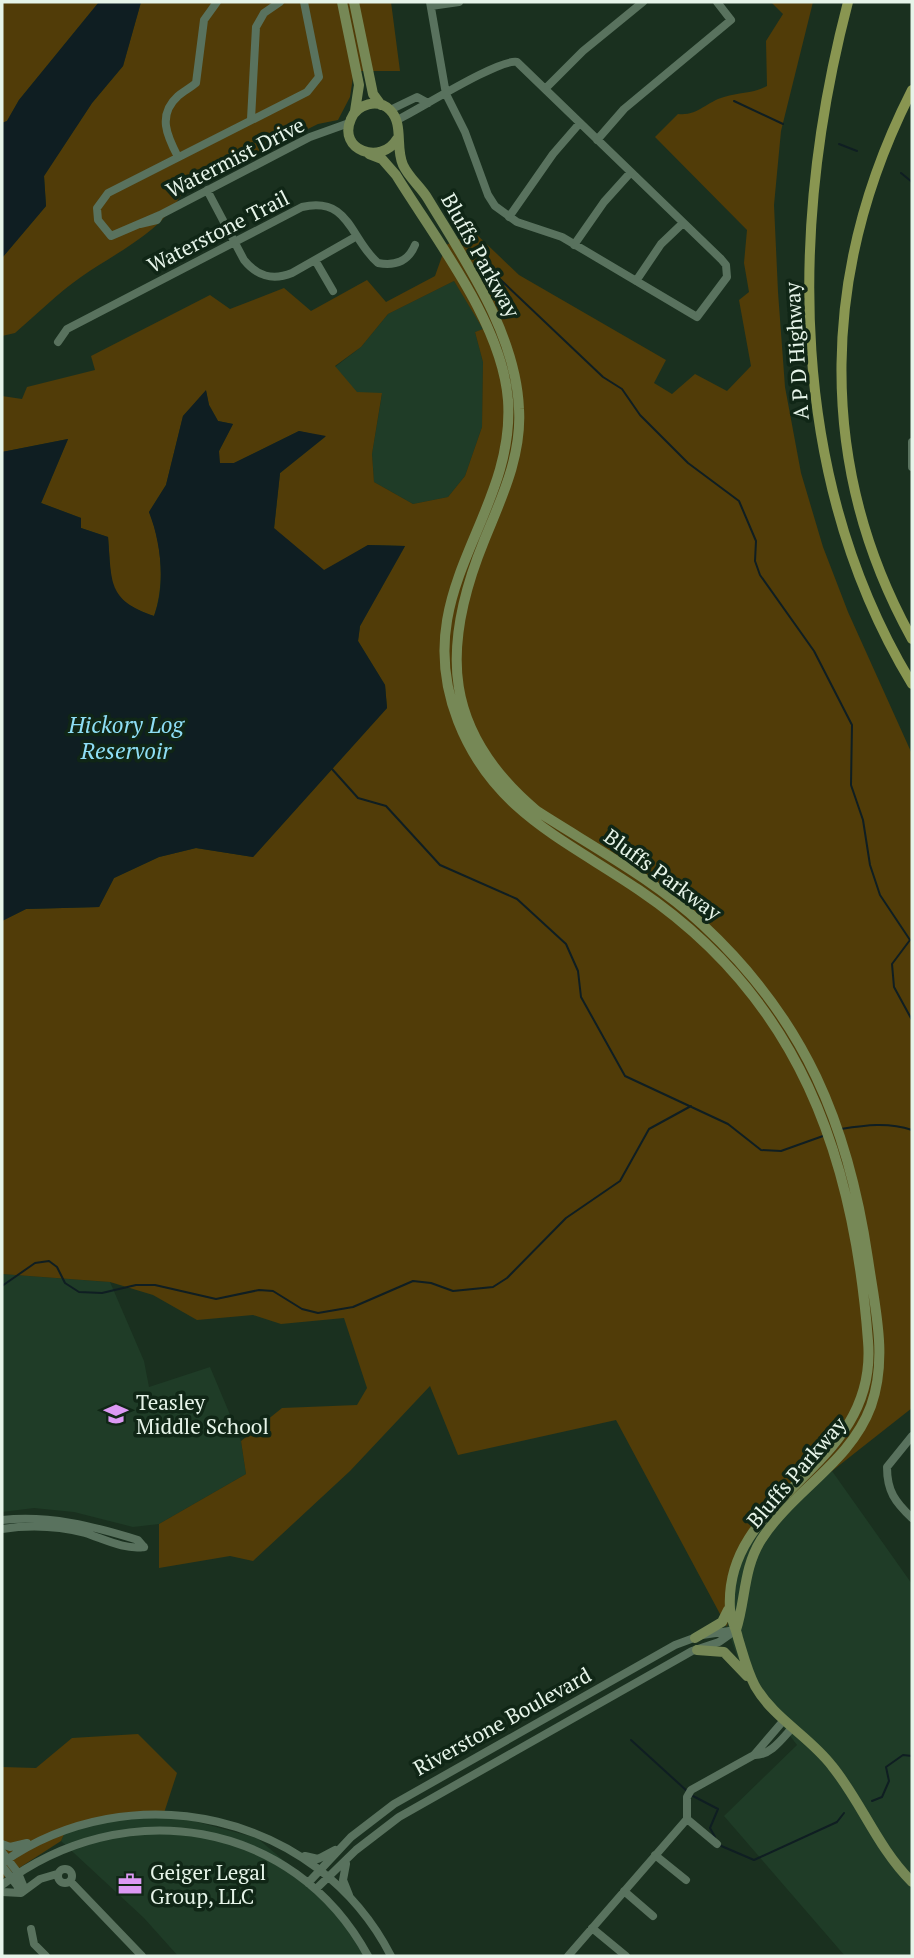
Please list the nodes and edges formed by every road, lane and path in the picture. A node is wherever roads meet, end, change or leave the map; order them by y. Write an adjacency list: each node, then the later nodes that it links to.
1 (216, 2): 27 (street)
2 (280, 2): 18 (street)
3 (304, 2): 18 (street)
4 (342, 2): 17 (main road)
5 (354, 2): 16 (main road)
6 (459, 2): 10 (street)
7 (643, 2): 11 (street)
8 (716, 2): 25 (street)
9 (848, 2): 45 (highway, A P D Highway)
10 (430, 4): 14 (street)
11 (632, 5): 12 (street)
12 (545, 89): 14 (street); 21 (street)
13 (912, 90): 44 (highway)
14 (446, 94): 15 (street); 30 (street)
15 (428, 103): 16 (street); 19 (street)
16 (386, 107): 17 (main road); 19 (main road)
17 (354, 113): 20 (main road)
18 (251, 120): 27 (street)
19 (397, 120): 23 (main road, Bluffs Parkway)
20 (349, 123): 22 (street, Watermist Drive); 24 (main road)
21 (579, 124): 25 (street); 30 (street)
22 (326, 132): 24 (street, Watermist Drive); 29 (street, Watermist Drive)
23 (397, 139): 26 (main road); 38 (main road, Bluffs Parkway)
24 (351, 140): 26 (main road, Bluffs Parkway)
25 (597, 140): 28 (street)
26 (369, 154): 40 (main road, Bluffs Parkway)
27 (178, 157): 29 (street, Watermist Drive)
28 (631, 172): 31 (street); 35 (street)
29 (207, 190): 33 (street)
30 (509, 217): 35 (street)
31 (682, 223): 37 (street); 37 (street)
32 (357, 236): 33 (street, Waterstone Trail); 34 (street, Waterstone Trail); 36 (street)
33 (235, 242): 36 (street); 41 (street, Waterstone Trail)
34 (415, 245)
35 (574, 245): 37 (street)
36 (315, 260): 39 (street)
37 (636, 281)
38 (478, 286): 40 (main road); 46 (main road, Bluffs Parkway)
39 (333, 291)
40 (468, 292): 47 (main road, Bluffs Parkway)
41 (58, 342)
42 (912, 442): 43 (street)
43 (912, 467)
44 (912, 639)
45 (912, 684)
46 (592, 846): 47 (main road); 48 (main road, Bluffs Parkway)
47 (586, 856): 48 (main road, Bluffs Parkway)
48 (864, 1270): 50 (main road, Bluffs Parkway)
49 (912, 1436): 51 (street)
50 (799, 1489): 54 (main road, Bluffs Parkway); 55 (main road, Bluffs Parkway)
51 (912, 1518)
52 (2, 1520): 53 (street)
53 (2, 1529)
54 (730, 1603): 55 (main road, Bluffs Parkway); 56 (main road)
55 (736, 1630): 56 (street, Riverstone Boulevard); 57 (street, Riverstone Boulevard); 58 (main road)
56 (695, 1638): 64 (street, Riverstone Boulevard)
57 (696, 1650): 58 (main road); 69 (street, Riverstone Boulevard)
58 (754, 1685): 59 (main road)
59 (784, 1720): 60 (main road); 61 (street)
60 (792, 1728): 61 (street); 75 (main road)
61 (754, 1755): 62 (street)
62 (687, 1819): 66 (street); 68 (street)
63 (53, 1834): 65 (street); 67 (street); 70 (street)
64 (346, 1843): 67 (street); 71 (street, Riverstone Boulevard)
65 (2, 1844)
66 (717, 1844)
67 (296, 1854): 71 (street)
68 (655, 1855): 74 (street); 79 (street)
69 (348, 1858): 73 (street, Riverstone Boulevard); 81 (street)
70 (3, 1860): 72 (street)
71 (320, 1871): 73 (street); 77 (street, Riverstone Boulevard)
72 (15, 1876): 76 (street); 77 (street); 78 (street)
73 (329, 1878): 77 (street, Riverstone Boulevard); 81 (street)
74 (686, 1880)
75 (912, 1882)
76 (2, 1885)
77 (312, 1886): 87 (street)
78 (25, 1890): 80 (street); 85 (street)
79 (624, 1891): 82 (street); 84 (street)
80 (2, 1892)
81 (351, 1900): 88 (street)
82 (653, 1916)
83 (31, 1928): 86 (street)
84 (592, 1928): 89 (street); 90 (street)
85 (140, 1954)
86 (46, 1956)
87 (368, 1956)
88 (391, 1956)
89 (568, 1956)
90 (626, 1956)

